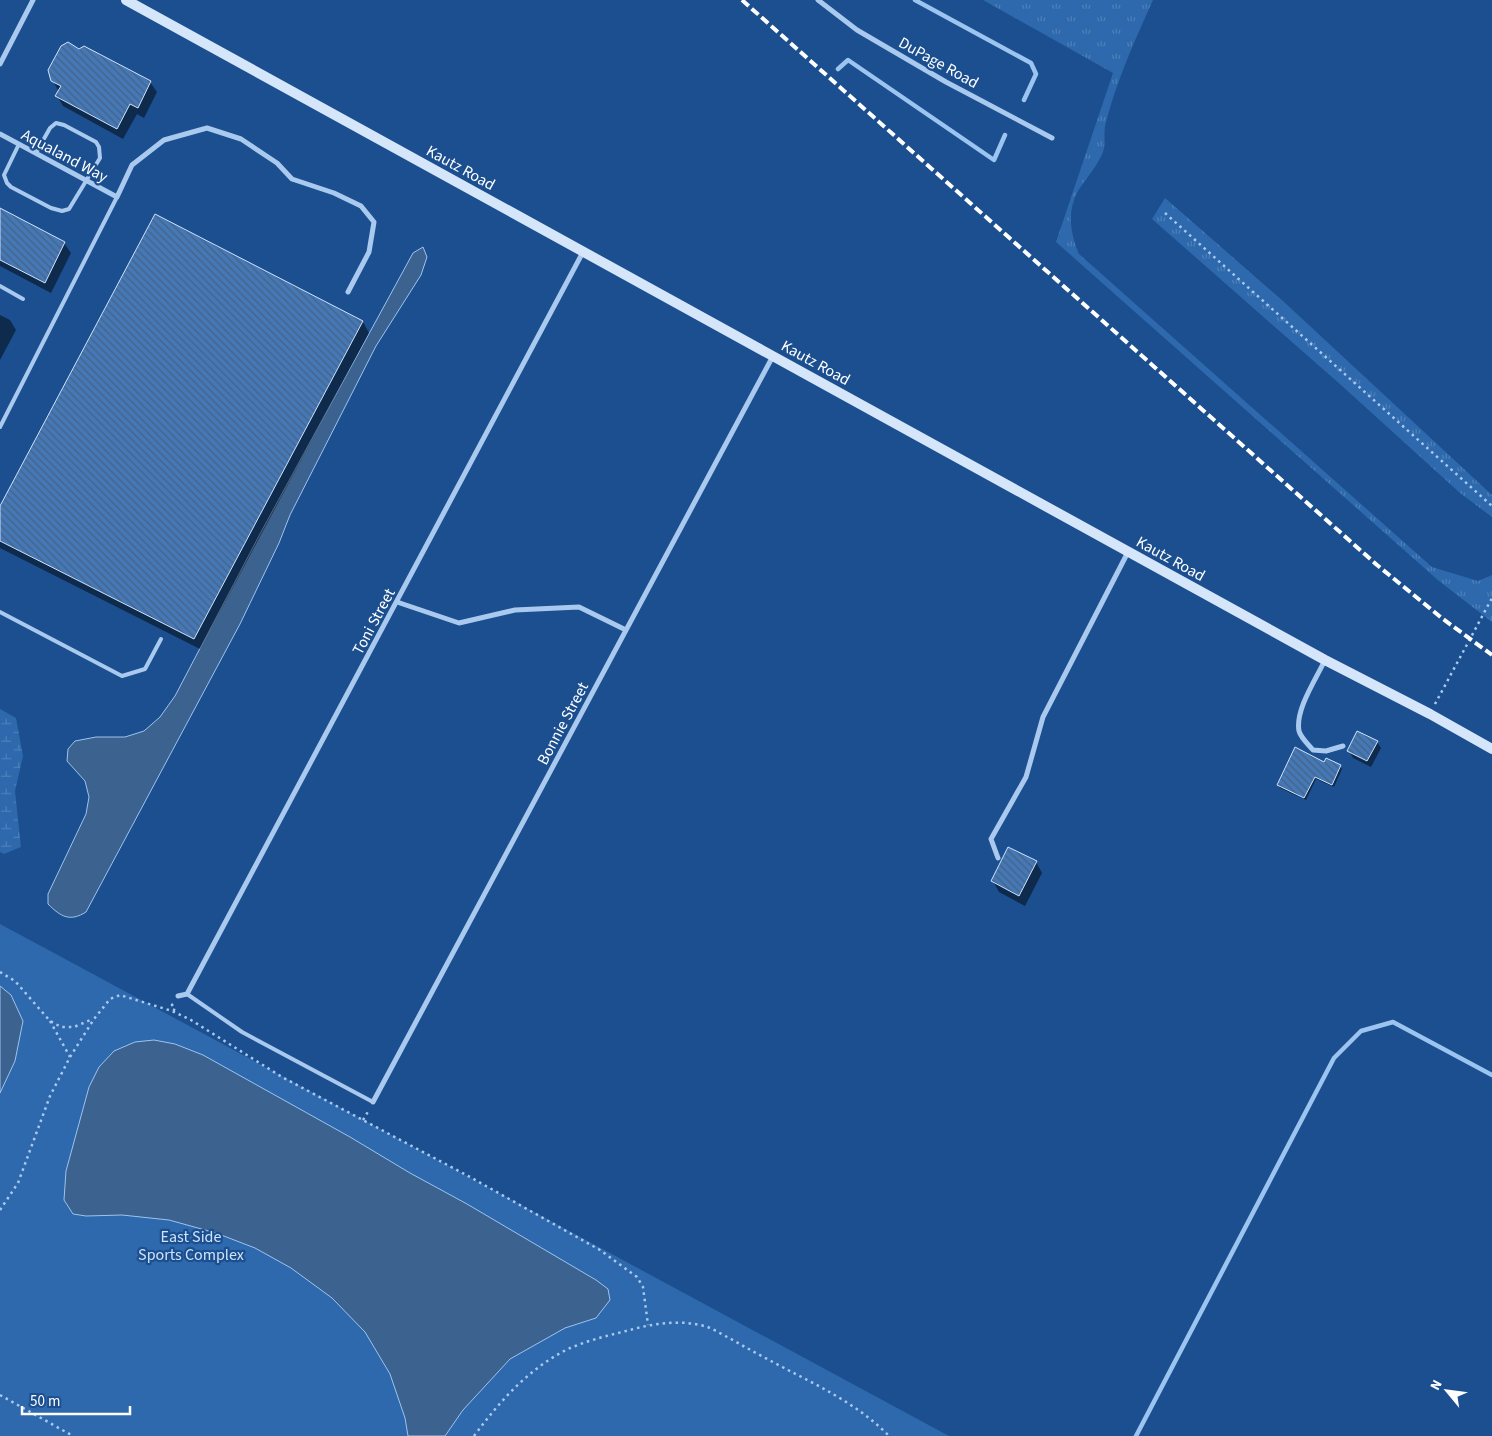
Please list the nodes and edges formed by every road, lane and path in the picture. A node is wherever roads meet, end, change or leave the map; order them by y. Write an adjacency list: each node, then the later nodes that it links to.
1 (34, 0): 4 (street)
2 (126, 0): 12 (street, Kautz Road)
3 (818, 0): 6 (street, DuPage Road)
4 (0, 64)
5 (0, 134): 7 (street, Aqualand Way)
6 (1052, 138)
7 (19, 144): 8 (street, Aqualand Way); 9 (lane)
8 (36, 153): 9 (street, Aqualand Way); 9 (lane)
9 (87, 180): 10 (street, Aqualand Way)
10 (117, 197): 14 (street, Aqualand Way); 17 (lane)
11 (1165, 213): 18 (path)
12 (583, 252): 16 (street, Kautz Road); 21 (street, Toni Street)
13 (0, 286): 15 (lane)
14 (348, 292)
15 (24, 299)
16 (773, 356): 19 (street, Kautz Road); 23 (street, Bonnie Street)
17 (0, 427)
18 (1492, 506)
19 (1128, 552): 25 (street, Kautz Road); 29 (street)
20 (1492, 598): 26 (path)
21 (397, 602): 23 (street); 31 (street, Toni Street)
22 (0, 612): 24 (lane)
23 (626, 630): 36 (street, Bonnie Street)
24 (160, 639)
25 (1325, 660): 26 (street, Kautz Road); 27 (street)
26 (1430, 714): 28 (street, Kautz Road)
27 (1343, 746)
28 (1492, 749)
29 (998, 858)
30 (0, 972): 34 (path)
31 (187, 994): 32 (street); 36 (lane)
32 (178, 996)
33 (94, 1019): 34 (path); 35 (path); 38 (path)
34 (50, 1021): 35 (path)
35 (70, 1057): 37 (path)
36 (373, 1102)
37 (0, 1210)
38 (648, 1325): 41 (path); 42 (path)
39 (0, 1395): 40 (path)
40 (73, 1436)
41 (474, 1436)
42 (888, 1436)

